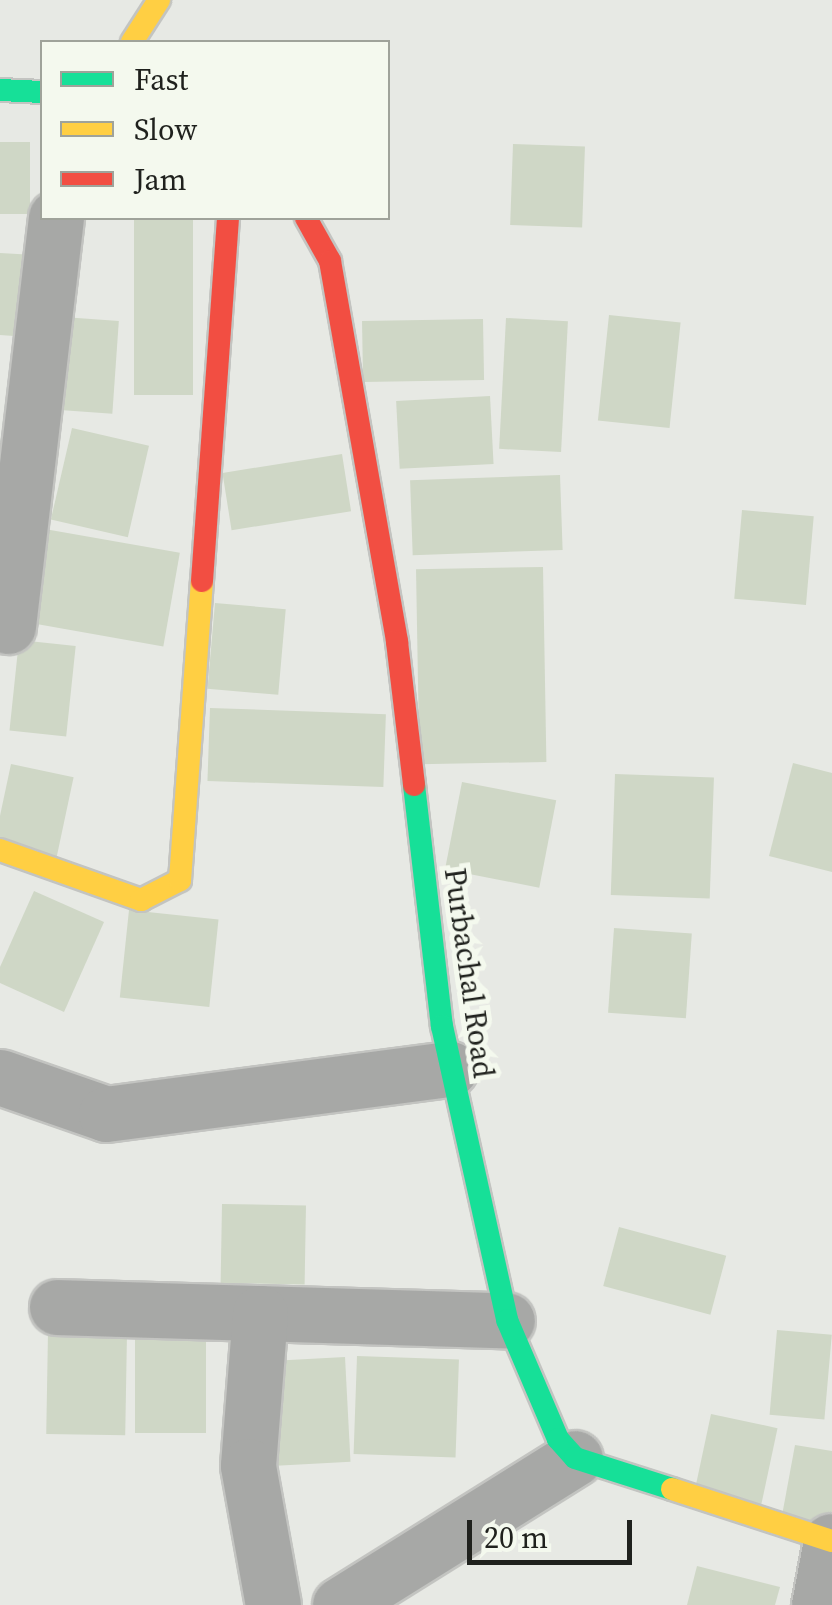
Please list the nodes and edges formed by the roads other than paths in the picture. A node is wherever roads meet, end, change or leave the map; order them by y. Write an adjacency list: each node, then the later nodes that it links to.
1 (159, 0): 2 (street)
2 (133, 40)
3 (0, 90): 4 (street)
4 (40, 92)
5 (56, 220): 8 (street)
6 (228, 220): 9 (street)
7 (307, 220): 10 (street, Purbachal Road)
8 (8, 626)
9 (0, 850)
10 (450, 1069): 11 (street); 14 (street, Purbachal Road)
11 (0, 1077)
12 (57, 1307): 13 (street)
13 (260, 1313): 14 (street); 17 (street)
14 (507, 1320): 15 (street, Purbachal Road)
15 (575, 1458): 16 (street); 18 (street)
16 (831, 1541): 19 (street)
17 (273, 1605)
18 (340, 1605)
19 (819, 1605)

